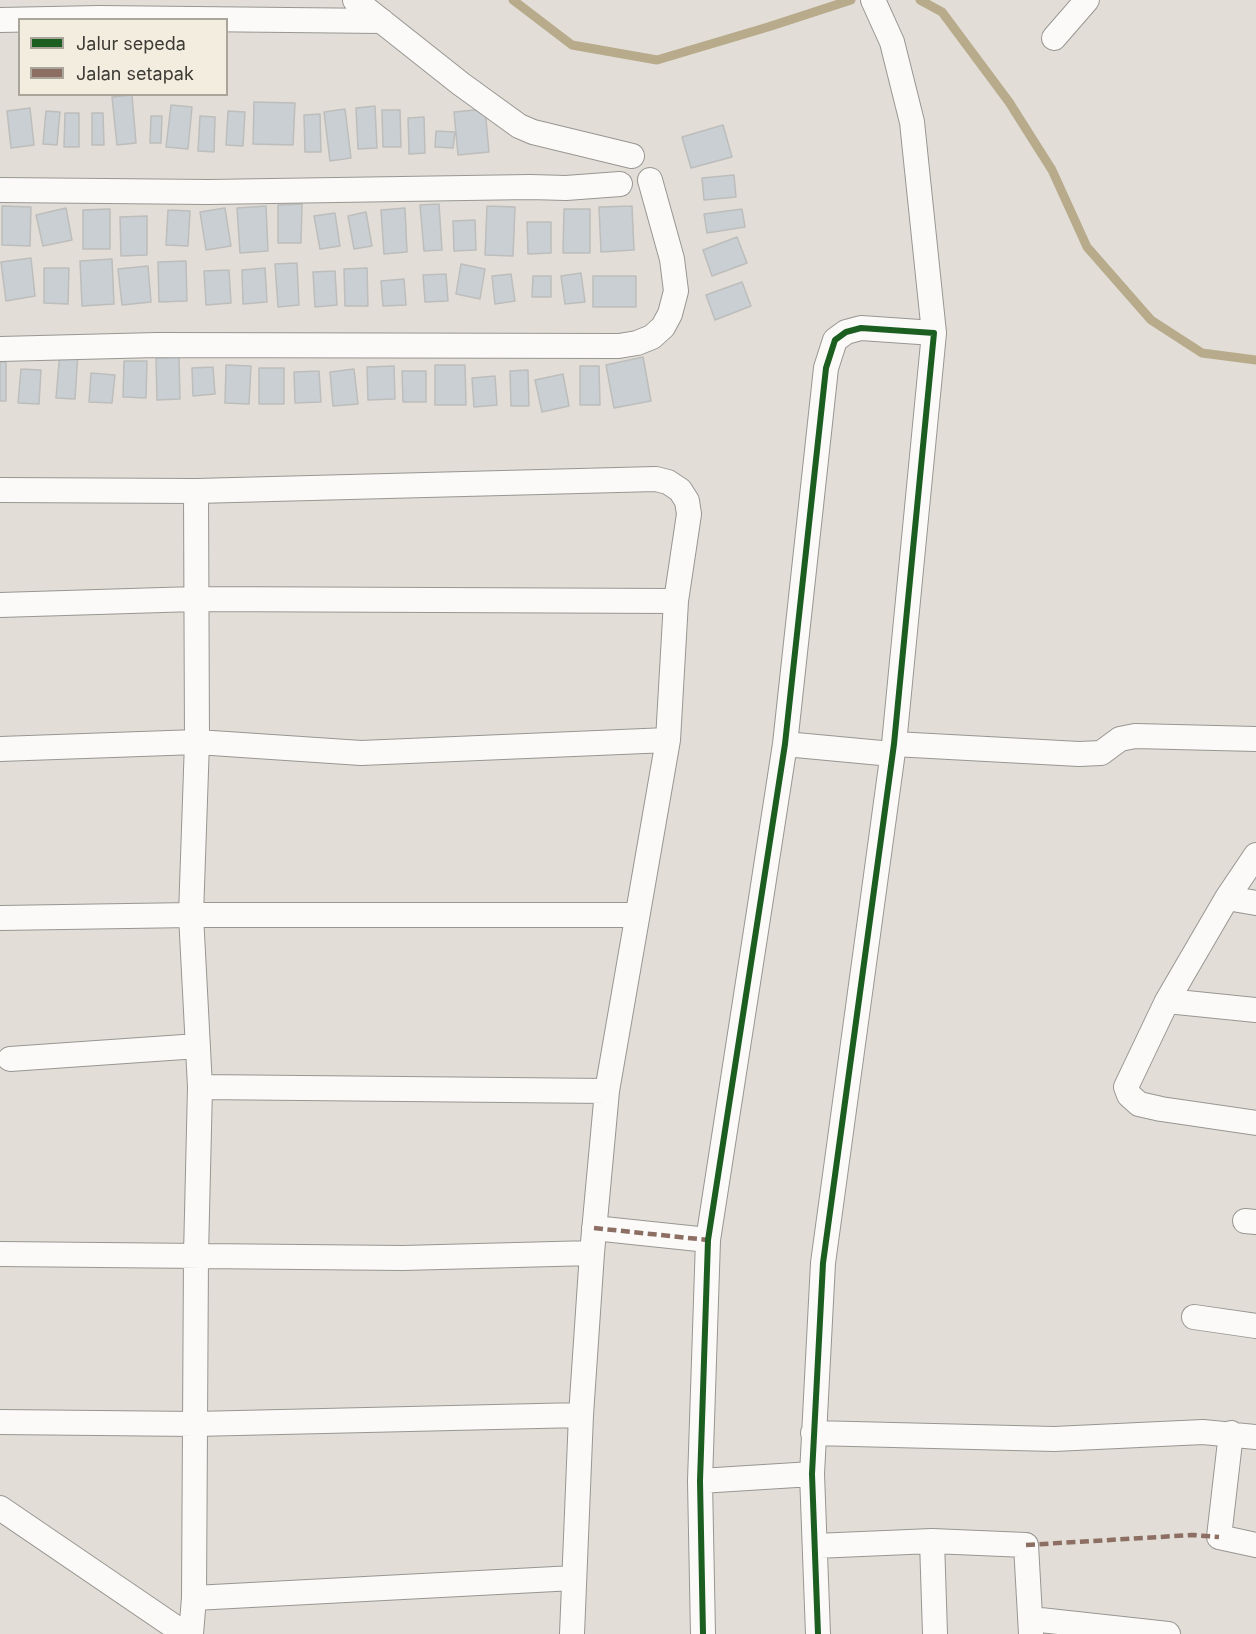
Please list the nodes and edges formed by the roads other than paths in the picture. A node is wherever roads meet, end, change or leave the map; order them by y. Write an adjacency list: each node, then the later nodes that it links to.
1 (355, 0): 7 (street)
2 (873, 0): 13 (street)
3 (1087, 0): 8 (street)
4 (228, 19): 7 (street)
5 (0, 20): 6 (street)
6 (18, 20)
7 (381, 21): 9 (street)
8 (1054, 38)
9 (632, 156): 10 (street); 11 (street)
10 (650, 180): 11 (street); 14 (street)
11 (621, 184): 12 (street)
12 (0, 190)
13 (934, 333): 23 (street); 25 (street)
14 (0, 348)
15 (0, 489): 16 (street)
16 (196, 491): 17 (street); 18 (street)
17 (195, 599): 18 (street); 19 (street); 22 (street)
18 (676, 601): 21 (street)
19 (0, 606)
20 (1256, 739): 25 (street)
21 (668, 740): 22 (street); 30 (street)
22 (197, 742): 24 (street); 29 (street)
23 (785, 744): 25 (street); 40 (street)
24 (0, 748)
25 (893, 749): 49 (street)
26 (1256, 855): 27 (street)
27 (1227, 898): 28 (street); 32 (street)
28 (1256, 903)
29 (191, 915): 30 (street); 31 (street); 34 (street)
30 (637, 915): 37 (street)
31 (0, 918)
32 (1167, 1001): 33 (street); 38 (street)
33 (1256, 1010)
34 (198, 1046): 35 (street); 36 (street)
35 (10, 1059)
36 (200, 1087): 37 (street); 43 (street)
37 (607, 1091): 39 (street)
38 (1256, 1123)
39 (594, 1228): 40 (street); 41 (street)
40 (708, 1240): 53 (street)
41 (592, 1253): 43 (street); 46 (street)
42 (0, 1254): 43 (street)
43 (196, 1255): 48 (street)
44 (1194, 1317): 45 (street)
45 (1256, 1326)
46 (581, 1415): 48 (street); 58 (street)
47 (0, 1422): 48 (street)
48 (195, 1424): 59 (street)
49 (813, 1433): 50 (street); 52 (street)
50 (1231, 1433): 51 (street); 56 (street)
51 (1256, 1437)
52 (812, 1474): 53 (street); 57 (street)
53 (700, 1481): 64 (street)
54 (0, 1508): 61 (street)
55 (932, 1541): 57 (street); 60 (street); 66 (street)
56 (1256, 1545)
57 (816, 1546): 65 (street)
58 (574, 1578): 59 (street); 63 (street)
59 (194, 1598): 62 (street)
60 (1031, 1627): 67 (street)
61 (185, 1634)
62 (191, 1634)
63 (572, 1634)
64 (703, 1634)
65 (818, 1634)
66 (935, 1634)
67 (1168, 1634)

